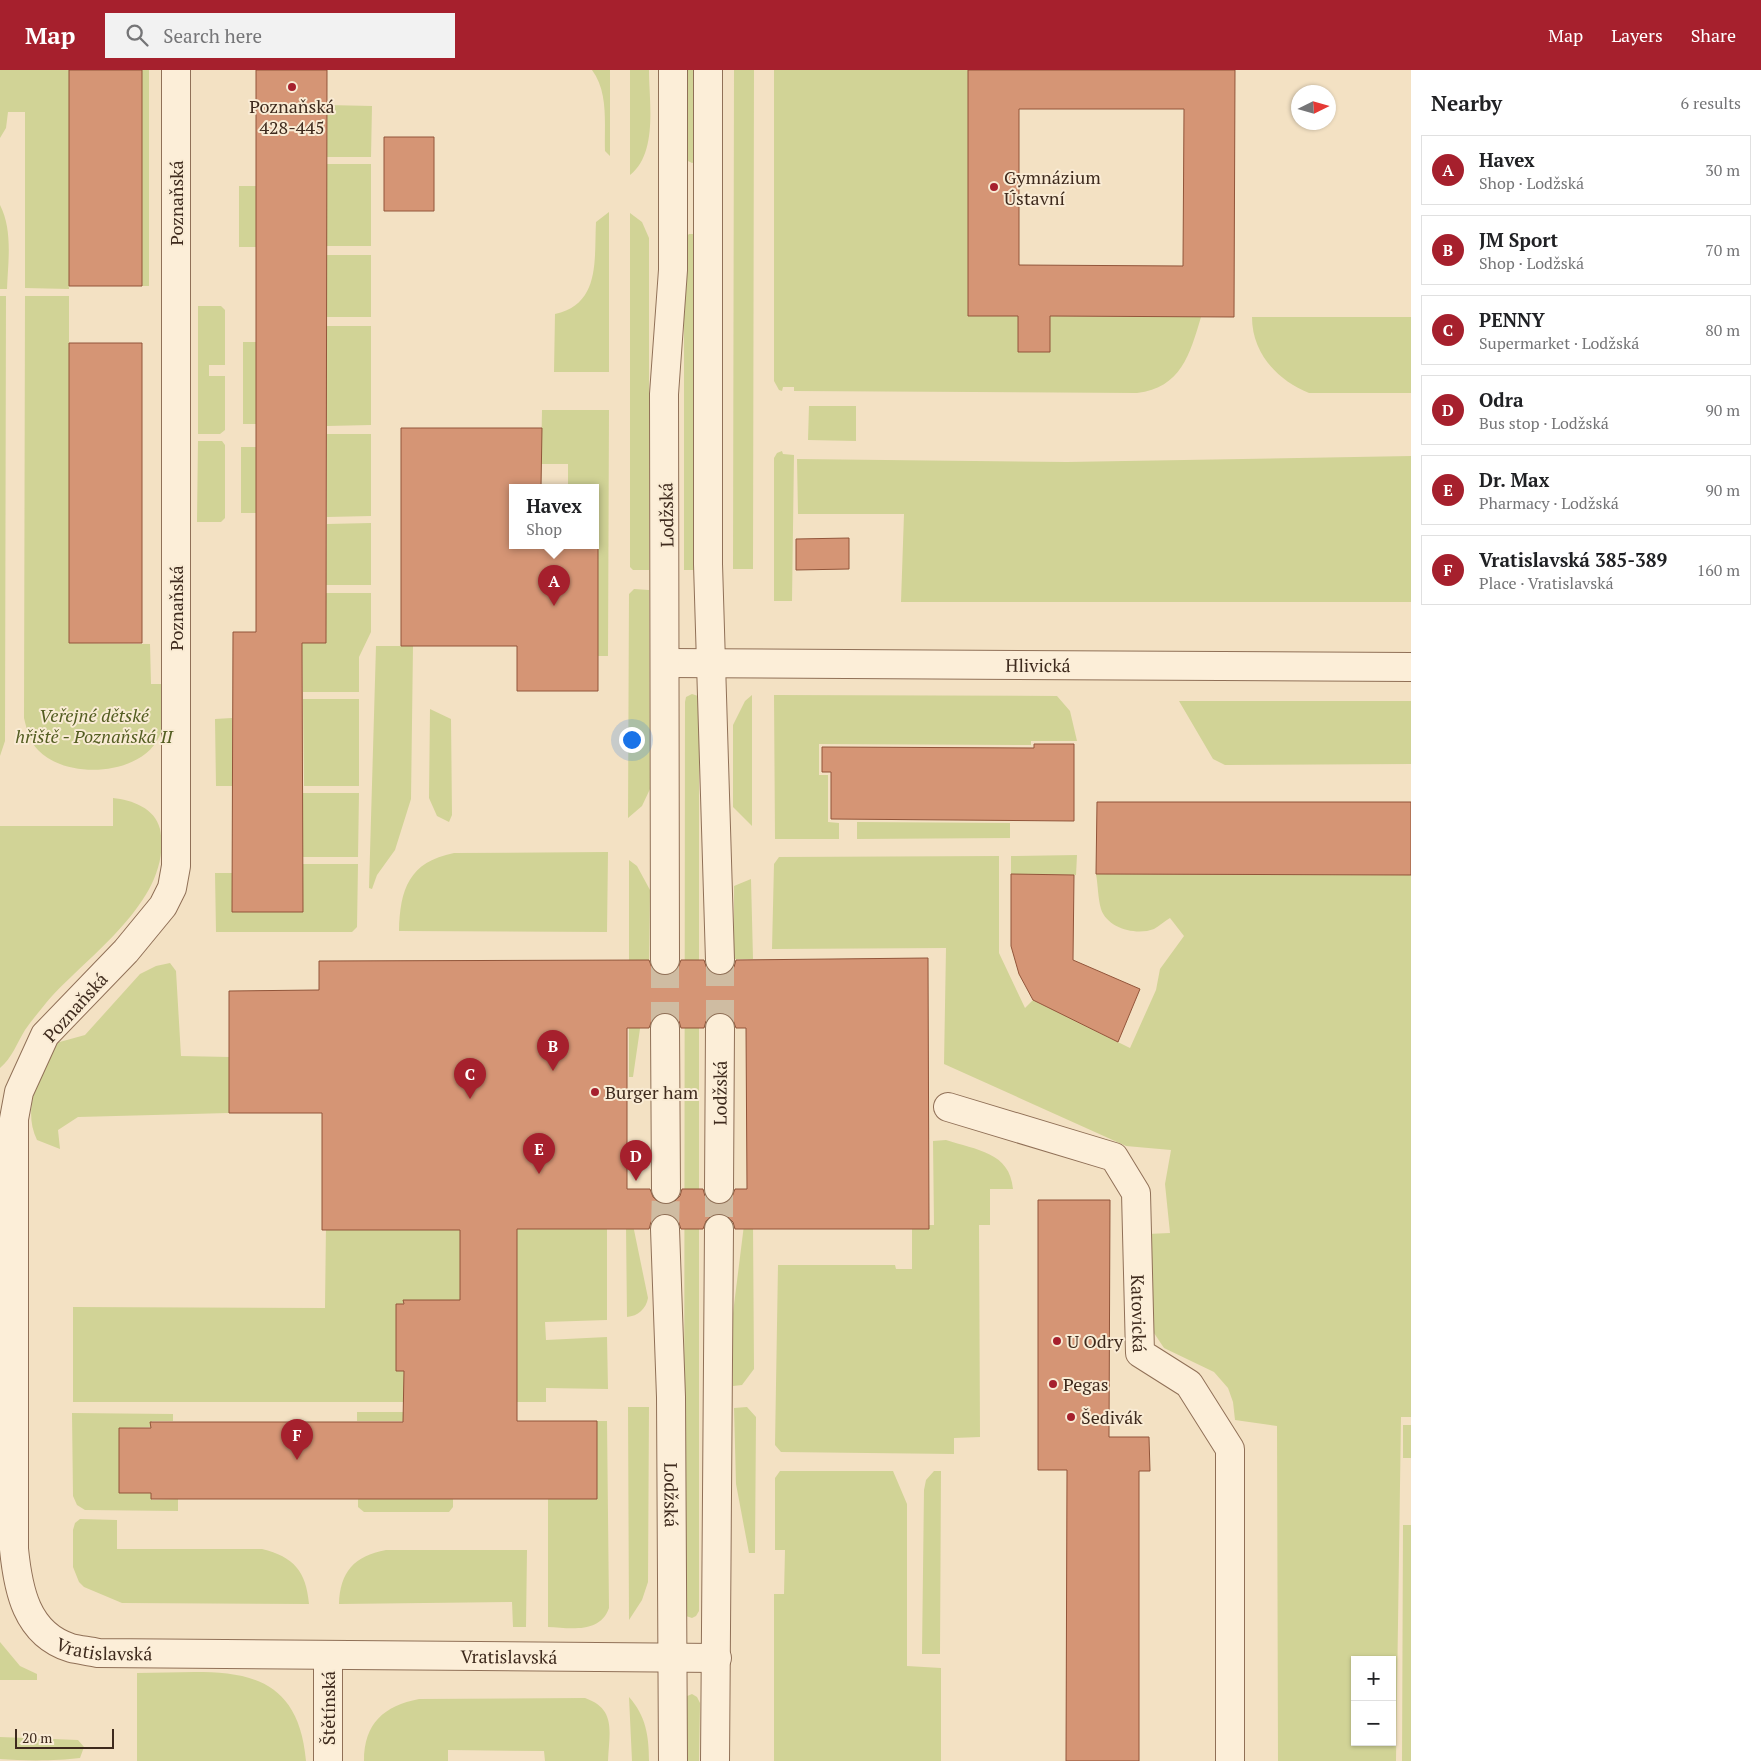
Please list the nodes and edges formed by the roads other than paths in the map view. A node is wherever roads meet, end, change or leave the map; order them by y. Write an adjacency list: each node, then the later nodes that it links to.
1 (176, 70): 11 (street, Poznaňská)
2 (673, 70): 4 (street, Lodžská)
3 (708, 70): 5 (street)
4 (666, 663): 5 (street, Hlivická); 7 (street, Lodžská)
5 (710, 664): 6 (street, Hlivická); 8 (street)
6 (1411, 668)
7 (665, 960)
8 (720, 960)
9 (666, 1028): 13 (street)
10 (720, 1028): 14 (street, Lodžská)
11 (19, 1092): 17 (street, Vratislavská)
12 (948, 1107): 23 (street, Katovická)
13 (666, 1189)
14 (719, 1189)
15 (665, 1229): 18 (street, Lodžská)
16 (719, 1229): 19 (street)
17 (328, 1656): 18 (street, Vratislavská); 20 (street, Štětínská)
18 (674, 1658): 19 (street, Vratislavská); 21 (street, Lodžská)
19 (717, 1658): 22 (street)
20 (328, 1761)
21 (673, 1761)
22 (715, 1761)
23 (1230, 1761)

